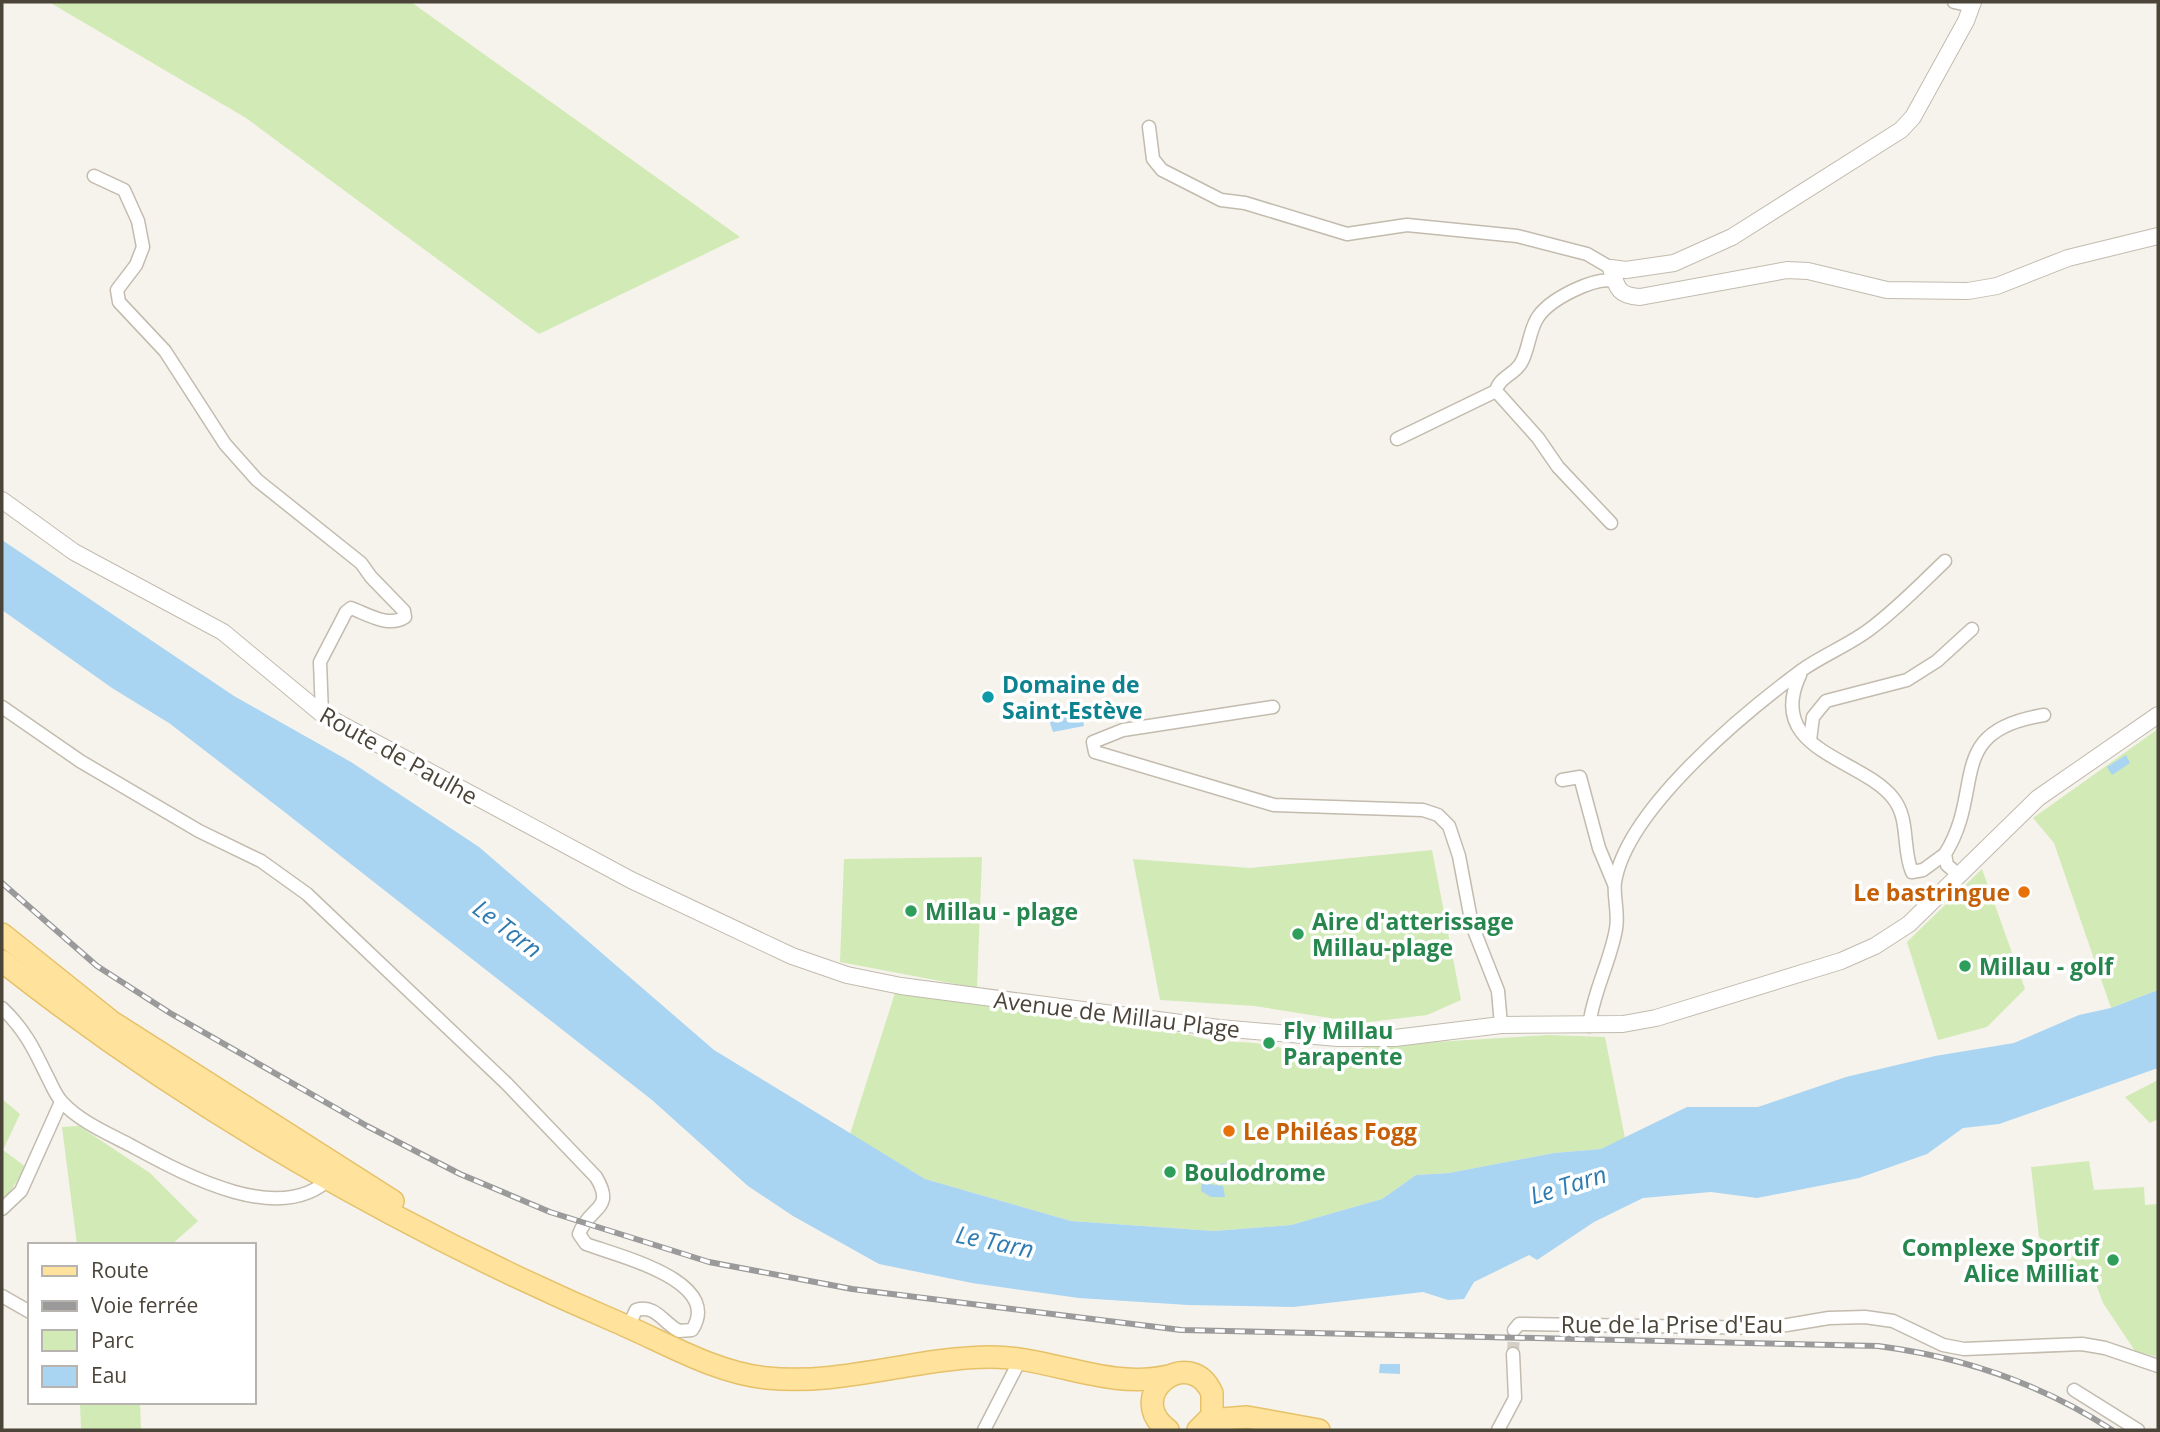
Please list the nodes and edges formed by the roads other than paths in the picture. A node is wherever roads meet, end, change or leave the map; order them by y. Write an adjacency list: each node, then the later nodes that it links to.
1 (1954, 2): 2 (street)
2 (1972, 4): 6 (street)
3 (1149, 127): 6 (street)
4 (94, 176): 16 (street)
5 (2158, 236): 6 (street)
6 (1613, 274): 7 (street)
7 (1496, 391): 8 (street); 10 (street)
8 (1397, 439)
9 (2, 500): 16 (street, Route de Paulhe)
10 (1611, 523)
11 (1945, 562): 13 (street)
12 (1972, 629): 19 (street)
13 (1803, 670): 19 (street); 23 (street)
14 (2, 707): 35 (street)
15 (1273, 707): 28 (street)
16 (321, 714): 26 (street, Route de Paulhe)
17 (2044, 715): 21 (street)
18 (2158, 715): 22 (street, Avenue de Millau Plage)
19 (1810, 740): 21 (street)
20 (1562, 780): 23 (street)
21 (1945, 854): 22 (street)
22 (1959, 876): 29 (street, Avenue de Millau Plage)
23 (1614, 884): 29 (street)
24 (2, 934): 31 (main road)
25 (2, 961): 31 (main road)
26 (822, 968): 28 (street, Avenue de Millau Plage)
27 (2, 1009): 30 (street)
28 (1501, 1025): 29 (street, Avenue de Millau Plage)
29 (1589, 1026)
30 (61, 1102): 31 (street); 32 (street)
31 (328, 1178): 35 (main road)
32 (2, 1209)
33 (2, 1296): 34 (street)
34 (28, 1311)
35 (628, 1327): 38 (main road)
36 (1514, 1329): 39 (street, Rue de la Prise d'Eau)
37 (1513, 1354): 49 (street)
38 (1020, 1360): 41 (main road); 47 (street)
39 (2158, 1366)
40 (1169, 1376): 41 (main road); 43 (main road); 45 (main road)
41 (1105, 1379): 45 (main road)
42 (2074, 1390): 50 (street)
43 (1212, 1393): 44 (main road); 46 (main road)
44 (1282, 1422): 46 (main road); 48 (main road)
45 (1160, 1423)
46 (1204, 1425)
47 (984, 1430)
48 (1319, 1430)
49 (1498, 1430)
50 (2138, 1430)

